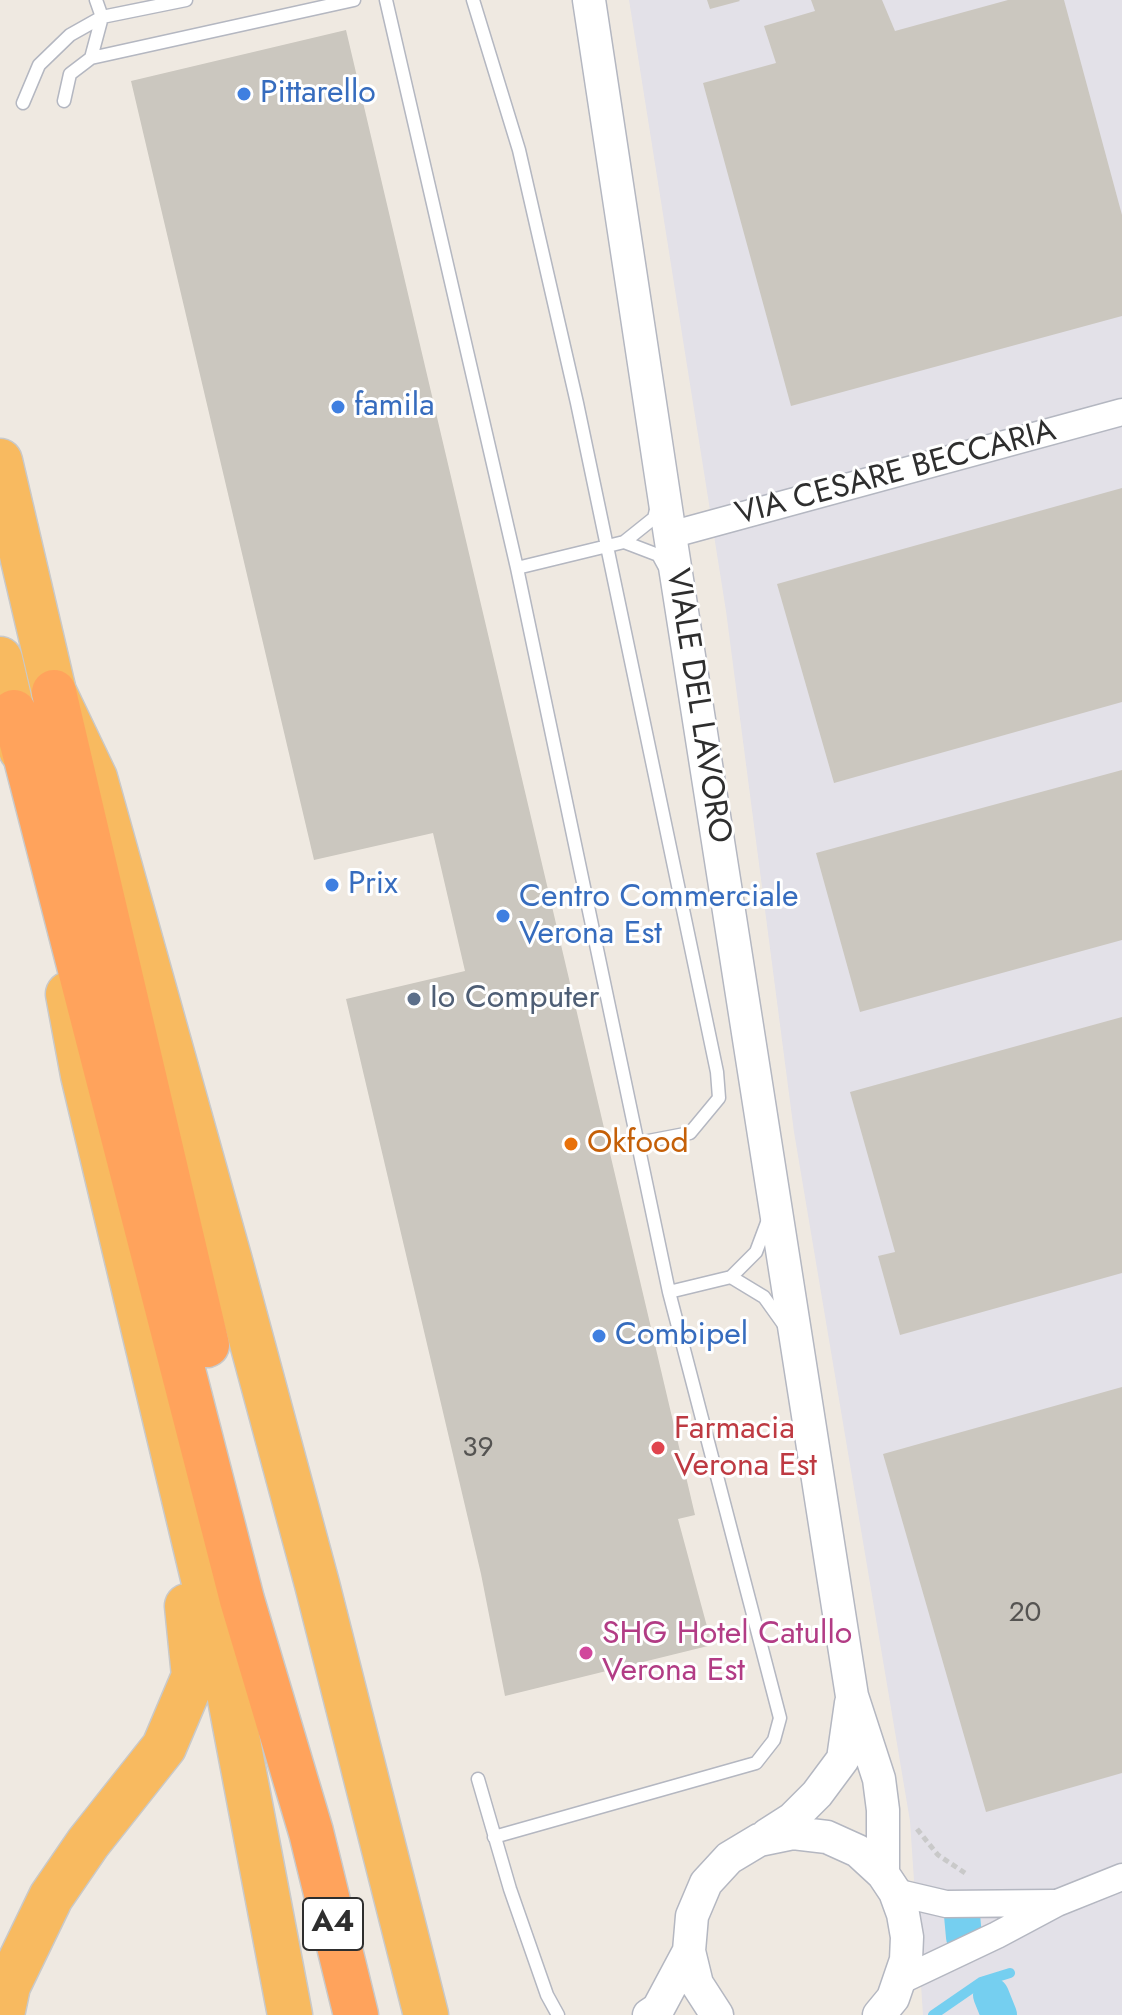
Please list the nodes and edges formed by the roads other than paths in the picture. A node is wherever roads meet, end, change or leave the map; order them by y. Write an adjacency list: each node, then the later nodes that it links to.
1 (96, 0): 7 (lane)
2 (186, 0): 7 (lane)
3 (354, 0): 8 (lane)
4 (386, 0): 17 (lane)
5 (473, 0): 16 (lane)
6 (588, 16): 13 (street, VIALE DEL LAVORO)
7 (102, 17): 8 (lane); 10 (lane)
8 (91, 58): 9 (lane)
9 (64, 101)
10 (23, 103)
11 (1122, 412): 14 (street, VIA CESARE BECCARIA)
12 (0, 461): 20 (highway)
13 (662, 480): 14 (street, VIALE DEL LAVORO); 15 (lane)
14 (670, 535): 18 (street, VIALE DEL LAVORO)
15 (624, 542): 16 (lane); 18 (lane)
16 (608, 546): 17 (lane); 22 (lane)
17 (517, 568): 22 (lane)
18 (680, 595): 23 (street, VIALE DEL LAVORO)
19 (0, 659): 21 (highway)
20 (54, 692): 29 (highway); 40 (highway)
21 (14, 712): 29 (highway); 37 (highway); 38 (highway)
22 (638, 1143): 25 (lane)
23 (775, 1201): 24 (lane); 26 (street, VIALE DEL LAVORO)
24 (731, 1277): 25 (lane); 26 (lane)
25 (669, 1292): 30 (lane)
26 (797, 1344): 27 (street, VIALE DEL LAVORO)
27 (852, 1696): 31 (street, VIALE DEL LAVORO); 33 (street, VIALE DEL LAVORO)
28 (478, 1779): 30 (lane)
29 (311, 1832): 39 (highway, A4)
30 (494, 1837): 41 (lane)
31 (759, 1840): 33 (street, VIALE DEL LAVORO); 35 (street, VIALE DEL LAVORO)
32 (1122, 1877): 34 (street)
33 (889, 1883): 34 (street); 36 (street, VIALE DEL LAVORO)
34 (1057, 1903): 36 (street)
35 (689, 1951): 42 (street); 43 (street, VIALE DEL LAVORO)
36 (892, 2002)
37 (2, 2015)
38 (290, 2015)
39 (356, 2015)
40 (426, 2015)
41 (558, 2015)
42 (649, 2015)
43 (717, 2015)

